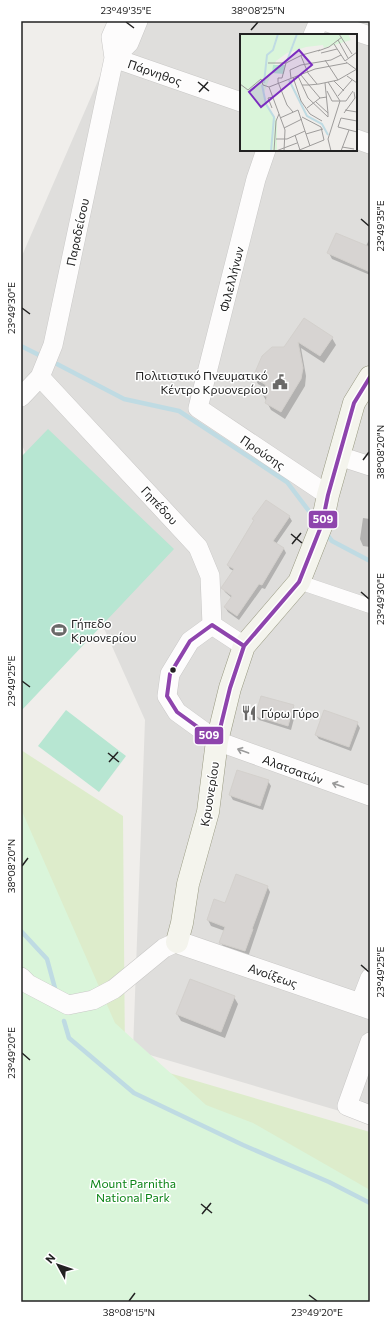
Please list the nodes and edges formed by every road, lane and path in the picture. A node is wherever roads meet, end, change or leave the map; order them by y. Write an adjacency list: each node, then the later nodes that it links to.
1 (118, 21): 7 (street, Παραδείσου)
2 (138, 21): 7 (street)
3 (319, 21): 5 (street)
4 (324, 21): 6 (street)
5 (313, 34)
6 (370, 36)
7 (114, 58): 8 (street, Πάρνηθος); 12 (street, Παραδείσου)
8 (240, 102)
9 (357, 139): 10 (street)
10 (370, 144)
11 (266, 151): 15 (street, Φιλελλήνων)
12 (40, 377): 14 (street, Παραδείσου); 21 (street, Γηπέδου)
13 (370, 377): 16 (main road, Κρυονερίου)
14 (21, 397)
15 (198, 408): 18 (street, Προύσης)
16 (339, 456): 17 (street); 18 (main road, Κρυονερίου)
17 (370, 466)
18 (328, 495): 19 (main road, Κρυονερίου)
19 (299, 582): 20 (street); 22 (main road, Κρυονερίου)
20 (370, 606)
21 (212, 625): 22 (street); 23 (street, Αλατσατών)
22 (244, 646): 23 (main road, Κρυονερίου)
23 (217, 741): 24 (street, Αλατσατών, one-way to 23); 25 (main road, Κρυονερίου)
24 (370, 796)
25 (177, 942): 26 (street); 28 (street, Ανοίξεως)
26 (21, 977)
27 (370, 978): 28 (street)
28 (365, 1006)
29 (370, 1042): 30 (street)
30 (370, 1115)

